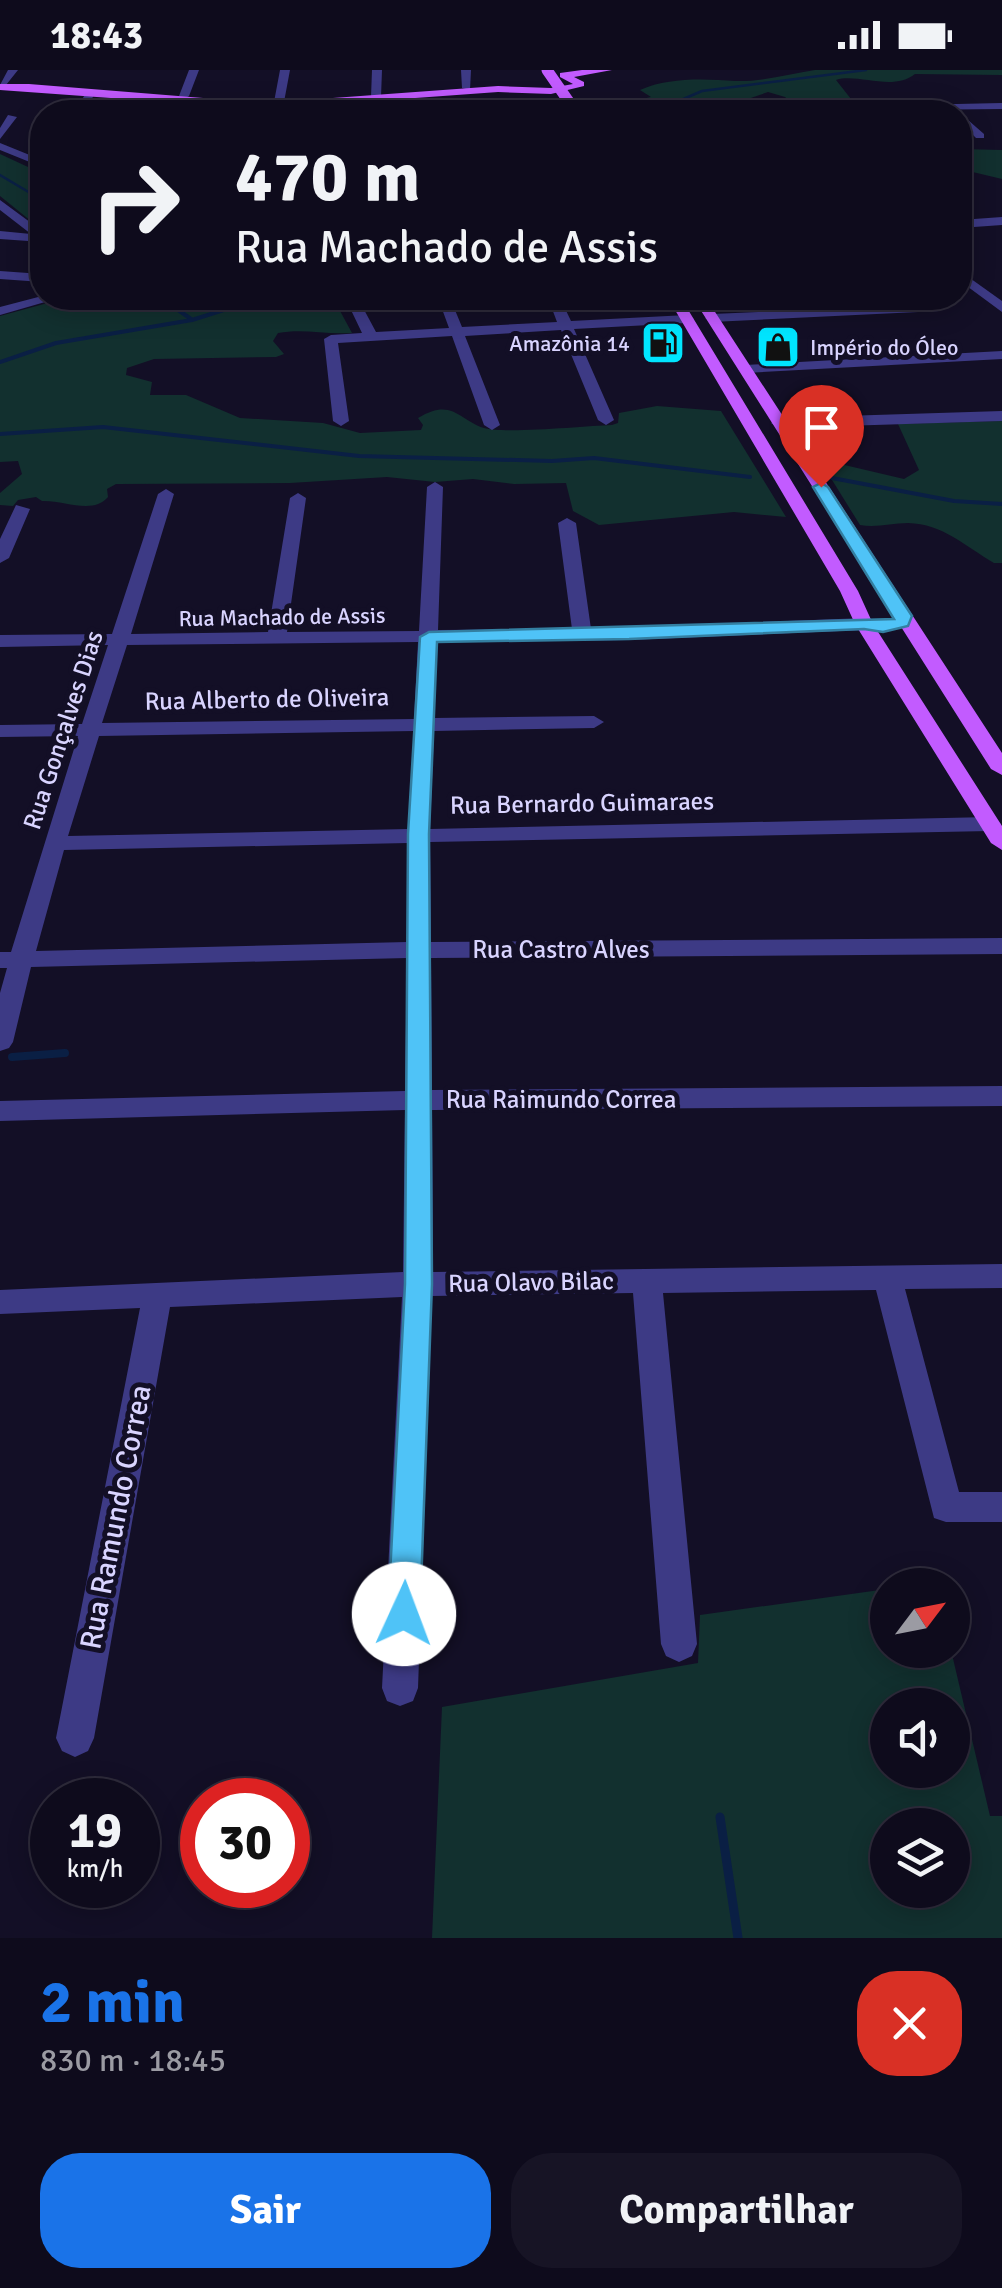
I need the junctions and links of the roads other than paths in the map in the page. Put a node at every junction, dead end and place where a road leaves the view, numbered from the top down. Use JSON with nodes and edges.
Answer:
{"nodes":[{"id":1,"x":14,"y":70,"type":"edge"},
{"id":2,"x":194,"y":70,"type":"edge"},
{"id":3,"x":285,"y":70,"type":"edge"},
{"id":4,"x":377,"y":70,"type":"edge"},
{"id":5,"x":466,"y":70,"type":"edge"},
{"id":6,"x":611,"y":72,"type":"edge"},
{"id":7,"x":562,"y":74,"type":"edge"},
{"id":8,"x":535,"y":76,"type":"edge"},
{"id":9,"x":1,"y":85,"type":"edge"},
{"id":10,"x":94,"y":85,"type":"junction"},
{"id":11,"x":577,"y":86,"type":"junction"},
{"id":12,"x":466,"y":88,"type":"junction"},
{"id":13,"x":539,"y":90,"type":"junction"},
{"id":14,"x":941,"y":97,"type":"dead end"},
{"id":15,"x":86,"y":100,"type":"edge"},
{"id":16,"x":163,"y":100,"type":"edge"},
{"id":17,"x":183,"y":100,"type":"edge"},
{"id":18,"x":278,"y":100,"type":"edge"},
{"id":19,"x":373,"y":100,"type":"edge"},
{"id":20,"x":396,"y":100,"type":"edge"},
{"id":21,"x":407,"y":100,"type":"edge"},
{"id":22,"x":546,"y":100,"type":"edge"},
{"id":23,"x":556,"y":100,"type":"edge"},
{"id":24,"x":565,"y":100,"type":"edge"},
{"id":25,"x":574,"y":100,"type":"edge"},
{"id":26,"x":944,"y":100,"type":"edge"},
{"id":27,"x":1002,"y":106,"type":"edge"},
{"id":28,"x":972,"y":110,"type":"edge"},
{"id":29,"x":12,"y":116,"type":"dead end"},
{"id":30,"x":972,"y":128,"type":"edge"},
{"id":31,"x":0,"y":136,"type":"edge"},
{"id":32,"x":980,"y":136,"type":"dead end"},
{"id":33,"x":0,"y":146,"type":"edge"},
{"id":34,"x":30,"y":159,"type":"edge"},
{"id":35,"x":0,"y":204,"type":"edge"},
{"id":36,"x":1002,"y":213,"type":"edge"},
{"id":37,"x":972,"y":214,"type":"edge"},
{"id":38,"x":1002,"y":221,"type":"edge"},
{"id":39,"x":972,"y":223,"type":"edge"},
{"id":40,"x":30,"y":228,"type":"edge"},
{"id":41,"x":0,"y":235,"type":"edge"},
{"id":42,"x":30,"y":236,"type":"edge"},
{"id":43,"x":0,"y":275,"type":"edge"},
{"id":44,"x":30,"y":277,"type":"edge"},
{"id":45,"x":972,"y":284,"type":"edge"},
{"id":46,"x":30,"y":304,"type":"edge"},
{"id":47,"x":1002,"y":308,"type":"edge"},
{"id":48,"x":358,"y":310,"type":"edge"},
{"id":49,"x":448,"y":310,"type":"edge"},
{"id":50,"x":561,"y":310,"type":"edge"},
{"id":51,"x":681,"y":310,"type":"edge"},
{"id":52,"x":707,"y":310,"type":"edge"},
{"id":53,"x":0,"y":312,"type":"edge"},
{"id":54,"x":687,"y":319,"type":"junction"},
{"id":55,"x":569,"y":325,"type":"junction"},
{"id":56,"x":456,"y":332,"type":"junction"},
{"id":57,"x":371,"y":337,"type":"junction"},
{"id":58,"x":1002,"y":355,"type":"edge"},
{"id":59,"x":745,"y":370,"type":"junction"},
{"id":60,"x":1002,"y":416,"type":"edge"},
{"id":61,"x":606,"y":420,"type":"dead end"},
{"id":62,"x":341,"y":421,"type":"dead end"},
{"id":63,"x":780,"y":423,"type":"junction"},
{"id":64,"x":492,"y":425,"type":"dead end"},
{"id":65,"x":436,"y":487,"type":"dead end"},
{"id":66,"x":166,"y":494,"type":"dead end"},
{"id":67,"x":298,"y":498,"type":"dead end"},
{"id":68,"x":22,"y":509,"type":"dead end"},
{"id":69,"x":567,"y":523,"type":"dead end"},
{"id":70,"x":0,"y":558,"type":"edge"},
{"id":71,"x":903,"y":616,"type":"junction"},
{"id":72,"x":864,"y":624,"type":"junction"},
{"id":73,"x":582,"y":635,"type":"junction"},
{"id":74,"x":429,"y":637,"type":"junction"},
{"id":75,"x":276,"y":640,"type":"junction"},
{"id":76,"x":0,"y":641,"type":"edge"},
{"id":77,"x":120,"y":642,"type":"junction"},
{"id":78,"x":890,"y":664,"type":"junction"},
{"id":79,"x":949,"y":687,"type":"junction"},
{"id":80,"x":594,"y":722,"type":"dead end"},
{"id":81,"x":423,"y":724,"type":"junction"},
{"id":82,"x":89,"y":730,"type":"junction"},
{"id":83,"x":0,"y":732,"type":"edge"},
{"id":84,"x":1002,"y":769,"type":"edge"},
{"id":85,"x":996,"y":833,"type":"edge"},
{"id":86,"x":418,"y":834,"type":"junction"},
{"id":87,"x":55,"y":843,"type":"junction"},
{"id":88,"x":1002,"y":946,"type":"edge"},
{"id":89,"x":418,"y":950,"type":"junction"},
{"id":90,"x":10,"y":960,"type":"edge"},
{"id":91,"x":0,"y":1042,"type":"edge"},
{"id":92,"x":1002,"y":1096,"type":"edge"},
{"id":93,"x":419,"y":1100,"type":"junction"},
{"id":94,"x":0,"y":1111,"type":"edge"},
{"id":95,"x":887,"y":1276,"type":"junction"},
{"id":96,"x":1002,"y":1276,"type":"edge"},
{"id":97,"x":647,"y":1280,"type":"junction"},
{"id":98,"x":418,"y":1284,"type":"junction"},
{"id":99,"x":157,"y":1296,"type":"junction"},
{"id":100,"x":0,"y":1302,"type":"edge"},
{"id":101,"x":1002,"y":1506,"type":"edge"},
{"id":102,"x":678,"y":1644,"type":"dead end"},
{"id":103,"x":400,"y":1688,"type":"dead end"},
{"id":104,"x":75,"y":1738,"type":"dead end"}],
"edges":[{"from":1,"to":9,"type":"street"},
{"from":2,"to":17,"type":"street"},
{"from":3,"to":18,"type":"street"},
{"from":4,"to":19,"type":"street"},
{"from":5,"to":12,"type":"street"},
{"from":6,"to":7,"type":"main road"},
{"from":6,"to":11,"type":"main road"},
{"from":7,"to":8,"type":"main road"},
{"from":7,"to":11,"type":"main road"},
{"from":8,"to":12,"type":"main road"},
{"from":8,"to":13,"type":"main road"},
{"from":8,"to":23,"type":"main road","bridge":true},
{"from":8,"to":24,"type":"main road","bridge":true},
{"from":9,"to":10,"type":"main road"},
{"from":10,"to":15,"type":"street"},
{"from":10,"to":16,"type":"main road"},
{"from":11,"to":13,"type":"main road"},
{"from":11,"to":25,"type":"main road"},
{"from":12,"to":20,"type":"main road"},
{"from":13,"to":21,"type":"main road"},
{"from":13,"to":22,"type":"main road"},
{"from":14,"to":26,"type":"street"},
{"from":27,"to":28,"type":"street"},
{"from":29,"to":31,"type":"street"},
{"from":30,"to":32,"type":"street"},
{"from":33,"to":34,"type":"street"},
{"from":35,"to":40,"type":"street"},
{"from":36,"to":37,"type":"street"},
{"from":38,"to":39,"type":"street"},
{"from":41,"to":42,"type":"street"},
{"from":43,"to":44,"type":"street"},
{"from":45,"to":47,"type":"street"},
{"from":46,"to":53,"type":"street"},
{"from":48,"to":57,"type":"street"},
{"from":49,"to":56,"type":"street"},
{"from":50,"to":55,"type":"street"},
{"from":51,"to":54,"type":"main road"},
{"from":52,"to":59,"type":"main road"},
{"from":54,"to":55,"type":"street"},
{"from":54,"to":72,"type":"main road"},
{"from":55,"to":56,"type":"street"},
{"from":55,"to":61,"type":"street"},
{"from":56,"to":57,"type":"street"},
{"from":56,"to":64,"type":"street"},
{"from":57,"to":62,"type":"street"},
{"from":58,"to":59,"type":"street"},
{"from":59,"to":63,"type":"main road"},
{"from":60,"to":63,"type":"street"},
{"from":63,"to":71,"type":"main road"},
{"from":65,"to":74,"type":"street"},
{"from":66,"to":77,"type":"street","name":"Rua Gonçalves Dias"},
{"from":67,"to":75,"type":"street"},
{"from":68,"to":70,"type":"street"},
{"from":69,"to":73,"type":"street"},
{"from":71,"to":72,"type":"main road"},
{"from":71,"to":79,"type":"main road"},
{"from":72,"to":73,"type":"street","name":"Rua Machado de Assis"},
{"from":72,"to":78,"type":"main road"},
{"from":73,"to":74,"type":"street","name":"Rua Machado de Assis"},
{"from":74,"to":75,"type":"street","name":"Rua Machado de Assis"},
{"from":74,"to":81,"type":"street"},
{"from":75,"to":77,"type":"street","name":"Rua Machado de Assis"},
{"from":76,"to":77,"type":"street","name":"Rua Machado de Assis"},
{"from":77,"to":82,"type":"street","name":"Rua Gonçalves Dias"},
{"from":78,"to":79,"type":"main road"},
{"from":78,"to":85,"type":"main road"},
{"from":79,"to":84,"type":"main road"},
{"from":80,"to":81,"type":"street","name":"Rua Alberto de Oliveira"},
{"from":81,"to":82,"type":"street","name":"Rua Alberto de Oliveira"},
{"from":81,"to":86,"type":"street"},
{"from":82,"to":83,"type":"street","name":"Rua Alberto de Oliveira"},
{"from":82,"to":87,"type":"street","name":"Rua Gonçalves Dias"},
{"from":85,"to":86,"type":"street","name":"Rua Bernardo Guimaraes"},
{"from":86,"to":87,"type":"street","name":"Rua Bernardo Guimaraes"},
{"from":86,"to":89,"type":"street"},
{"from":87,"to":90,"type":"street","name":"Rua Gonçalves Dias"},
{"from":88,"to":89,"type":"street","name":"Rua Castro Alves"},
{"from":89,"to":90,"type":"street","name":"Rua Castro Alves"},
{"from":89,"to":93,"type":"street"},
{"from":90,"to":91,"type":"street","name":"Rua Gonçalves Dias"},
{"from":92,"to":93,"type":"street","name":"Rua Raimundo Correa"},
{"from":93,"to":94,"type":"street","name":"Rua Raimundo Correa"},
{"from":93,"to":98,"type":"street"},
{"from":95,"to":96,"type":"street","name":"Rua Olavo Bilac"},
{"from":95,"to":97,"type":"street","name":"Rua Olavo Bilac"},
{"from":95,"to":101,"type":"street"},
{"from":97,"to":98,"type":"street","name":"Rua Olavo Bilac"},
{"from":97,"to":102,"type":"street"},
{"from":98,"to":99,"type":"street","name":"Rua Olavo Bilac"},
{"from":98,"to":103,"type":"street"},
{"from":99,"to":100,"type":"street","name":"Rua Olavo Bilac"},
{"from":99,"to":104,"type":"street","name":"Rua Ramundo Correa"}]}
